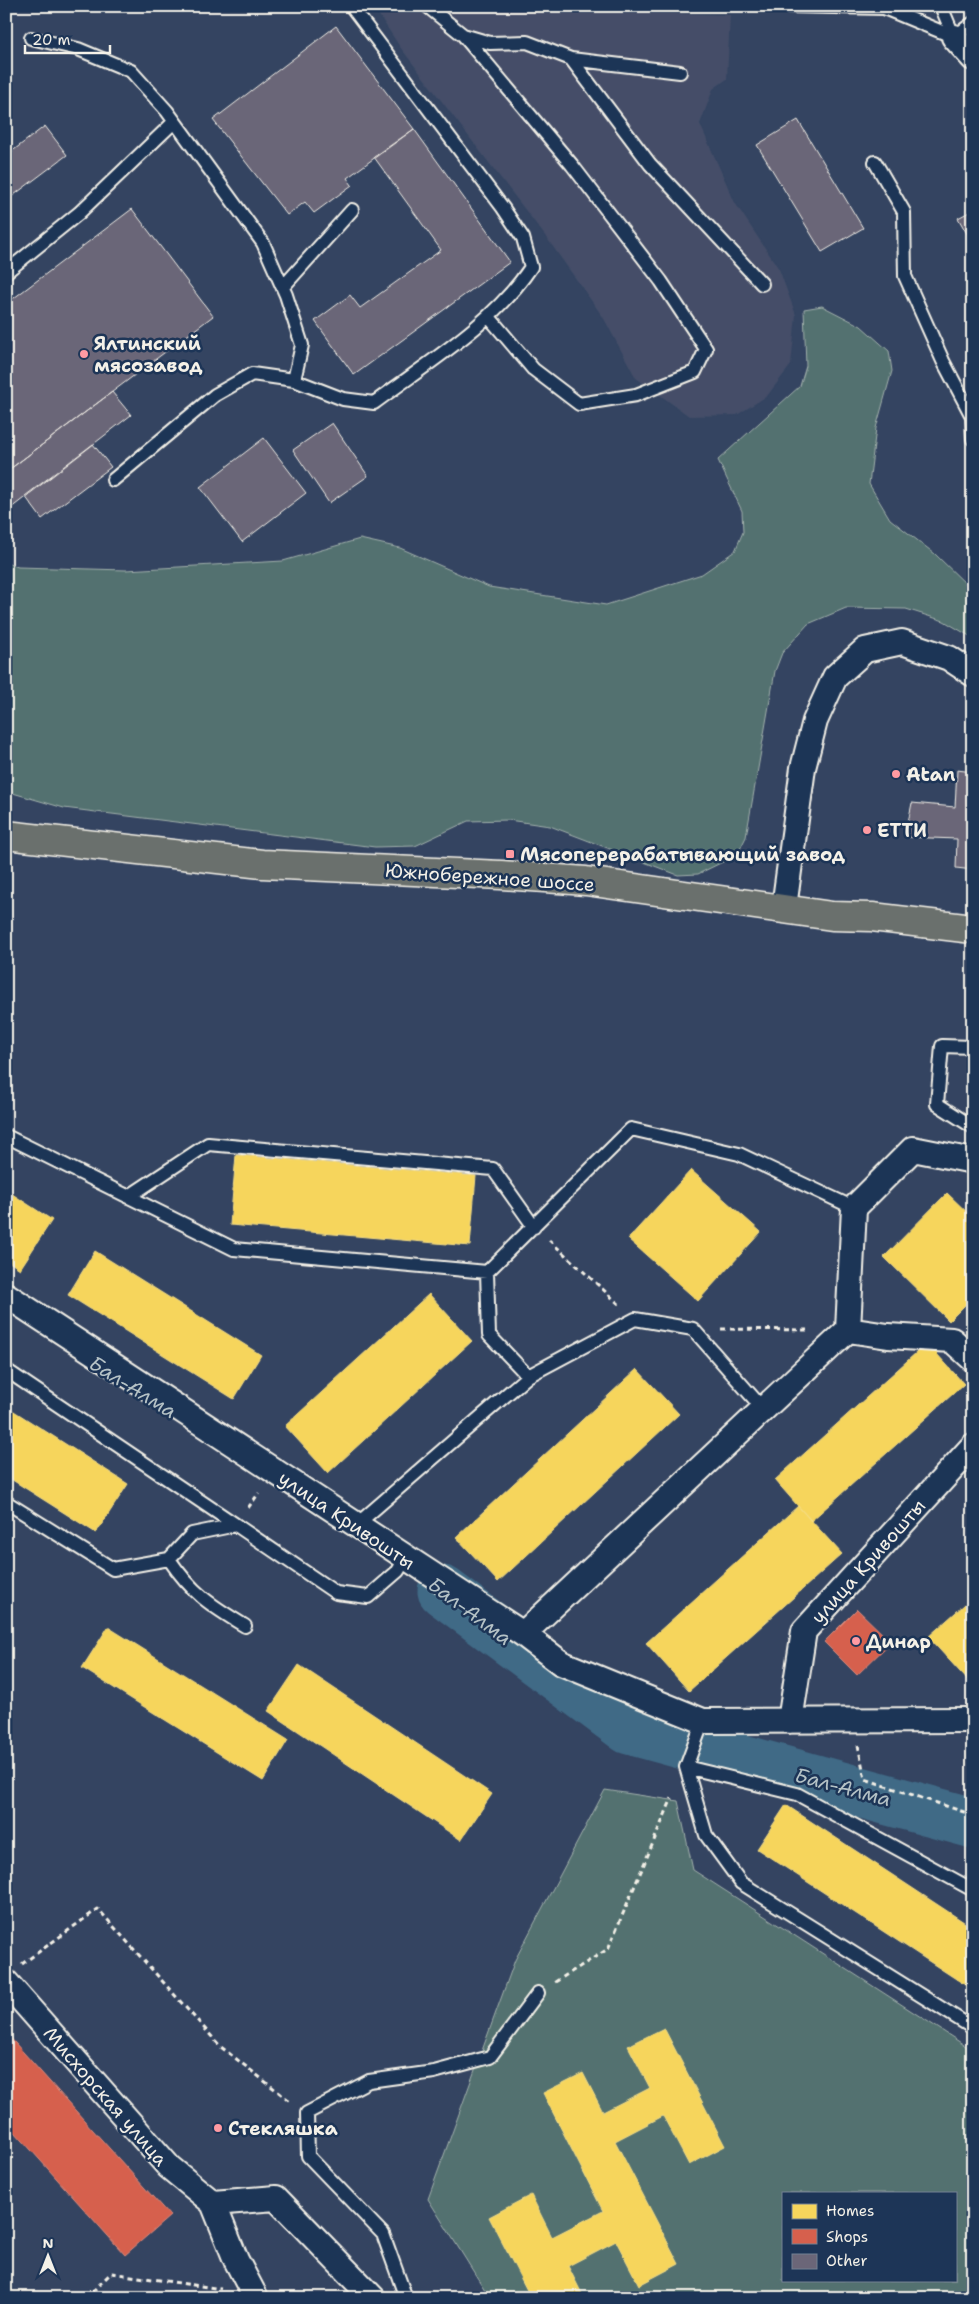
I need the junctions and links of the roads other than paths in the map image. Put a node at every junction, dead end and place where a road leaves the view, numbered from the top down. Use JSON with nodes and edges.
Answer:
{"nodes":[{"id":1,"x":351,"y":6,"type":"edge"},
{"id":2,"x":427,"y":6,"type":"edge"},
{"id":3,"x":785,"y":6,"type":"edge"},
{"id":4,"x":942,"y":6,"type":"edge"},
{"id":5,"x":973,"y":23,"type":"edge"},
{"id":6,"x":463,"y":35,"type":"junction"},
{"id":7,"x":954,"y":37,"type":"junction"},
{"id":8,"x":32,"y":38,"type":"dead end"},
{"id":9,"x":973,"y":58,"type":"edge"},
{"id":10,"x":571,"y":59,"type":"junction"},
{"id":11,"x":680,"y":72,"type":"dead end"},
{"id":12,"x":174,"y":122,"type":"junction"},
{"id":13,"x":875,"y":162,"type":"dead end"},
{"id":14,"x":352,"y":210,"type":"dead end"},
{"id":15,"x":6,"y":272,"type":"edge"},
{"id":16,"x":762,"y":284,"type":"dead end"},
{"id":17,"x":283,"y":287,"type":"junction"},
{"id":18,"x":489,"y":316,"type":"junction"},
{"id":19,"x":294,"y":380,"type":"junction"},
{"id":20,"x":972,"y":418,"type":"edge"},
{"id":21,"x":973,"y":439,"type":"edge"},
{"id":22,"x":113,"y":480,"type":"dead end"},
{"id":23,"x":973,"y":674,"type":"edge"},
{"id":24,"x":9,"y":834,"type":"edge"},
{"id":25,"x":672,"y":890,"type":"junction"},
{"id":26,"x":785,"y":900,"type":"junction"},
{"id":27,"x":838,"y":912,"type":"junction"},
{"id":28,"x":973,"y":916,"type":"edge"},
{"id":29,"x":973,"y":929,"type":"edge"},
{"id":30,"x":973,"y":1047,"type":"edge"},
{"id":31,"x":973,"y":1127,"type":"edge"},
{"id":32,"x":6,"y":1136,"type":"edge"},
{"id":33,"x":973,"y":1161,"type":"edge"},
{"id":34,"x":128,"y":1197,"type":"junction"},
{"id":35,"x":854,"y":1208,"type":"junction"},
{"id":36,"x":534,"y":1227,"type":"junction"},
{"id":37,"x":487,"y":1272,"type":"junction"},
{"id":38,"x":6,"y":1295,"type":"edge"},
{"id":39,"x":848,"y":1330,"type":"junction"},
{"id":40,"x":973,"y":1360,"type":"edge"},
{"id":41,"x":6,"y":1370,"type":"edge"},
{"id":42,"x":528,"y":1376,"type":"junction"},
{"id":43,"x":764,"y":1410,"type":"junction"},
{"id":44,"x":973,"y":1446,"type":"edge"},
{"id":45,"x":6,"y":1502,"type":"edge"},
{"id":46,"x":236,"y":1525,"type":"junction"},
{"id":47,"x":356,"y":1526,"type":"junction"},
{"id":48,"x":169,"y":1559,"type":"junction"},
{"id":49,"x":402,"y":1565,"type":"junction"},
{"id":50,"x":245,"y":1626,"type":"dead end"},
{"id":51,"x":523,"y":1634,"type":"junction"},
{"id":52,"x":973,"y":1720,"type":"edge"},
{"id":53,"x":790,"y":1721,"type":"junction"},
{"id":54,"x":703,"y":1722,"type":"junction"},
{"id":55,"x":686,"y":1767,"type":"junction"},
{"id":56,"x":973,"y":1890,"type":"edge"},
{"id":57,"x":10,"y":1976,"type":"edge"},
{"id":58,"x":538,"y":1993,"type":"road end"},
{"id":59,"x":973,"y":2028,"type":"edge"},
{"id":60,"x":213,"y":2203,"type":"junction"},
{"id":61,"x":254,"y":2295,"type":"edge"},
{"id":62,"x":373,"y":2298,"type":"edge"},
{"id":63,"x":406,"y":2298,"type":"edge"}],
"edges":[{"from":1,"to":18,"type":"lane"},
{"from":2,"to":6,"type":"lane"},
{"from":3,"to":7,"type":"lane"},
{"from":4,"to":7,"type":"lane"},
{"from":5,"to":7,"type":"lane"},
{"from":6,"to":10,"type":"lane"},
{"from":6,"to":18,"type":"lane"},
{"from":7,"to":9,"type":"street"},
{"from":8,"to":12,"type":"lane"},
{"from":10,"to":11,"type":"lane"},
{"from":10,"to":16,"type":"lane"},
{"from":12,"to":15,"type":"lane"},
{"from":12,"to":17,"type":"lane"},
{"from":13,"to":20,"type":"lane"},
{"from":14,"to":17,"type":"lane"},
{"from":17,"to":19,"type":"lane"},
{"from":18,"to":19,"type":"lane"},
{"from":19,"to":22,"type":"lane"},
{"from":20,"to":21,"type":"lane"},
{"from":23,"to":26,"type":"street"},
{"from":24,"to":25,"type":"highway","name":"Южнобережное шоссе"},
{"from":25,"to":26,"type":"highway","name":"Южнобережное шоссе"},
{"from":25,"to":27,"type":"highway","name":"Южнобережное шоссе"},
{"from":26,"to":27,"type":"highway","name":"Южнобережное шоссе"},
{"from":27,"to":28,"type":"highway","name":"Южнобережное шоссе"},
{"from":27,"to":29,"type":"highway","name":"Южнобережное шоссе"},
{"from":30,"to":31,"type":"lane"},
{"from":32,"to":34,"type":"lane"},
{"from":33,"to":35,"type":"street"},
{"from":34,"to":36,"type":"lane"},
{"from":34,"to":37,"type":"lane"},
{"from":35,"to":36,"type":"lane"},
{"from":35,"to":39,"type":"street"},
{"from":36,"to":37,"type":"lane"},
{"from":37,"to":42,"type":"lane"},
{"from":38,"to":47,"type":"street","name":"улица Кривошты"},
{"from":39,"to":40,"type":"street"},
{"from":39,"to":43,"type":"street"},
{"from":41,"to":46,"type":"lane"},
{"from":42,"to":43,"type":"lane"},
{"from":42,"to":47,"type":"lane"},
{"from":43,"to":51,"type":"street"},
{"from":44,"to":53,"type":"street","name":"улица Кривошты"},
{"from":45,"to":48,"type":"lane"},
{"from":46,"to":48,"type":"lane"},
{"from":46,"to":49,"type":"lane"},
{"from":47,"to":49,"type":"street","name":"улица Кривошты"},
{"from":48,"to":50,"type":"lane"},
{"from":49,"to":51,"type":"street","name":"улица Кривошты"},
{"from":51,"to":54,"type":"street","name":"улица Кривошты"},
{"from":52,"to":53,"type":"street","name":"улица Кривошты"},
{"from":53,"to":54,"type":"street","name":"улица Кривошты"},
{"from":54,"to":55,"type":"lane"},
{"from":55,"to":56,"type":"lane"},
{"from":55,"to":59,"type":"lane"},
{"from":57,"to":60,"type":"street","name":"Мисхорская улица"},
{"from":58,"to":63,"type":"lane"},
{"from":60,"to":61,"type":"street"},
{"from":60,"to":62,"type":"street"}]}
